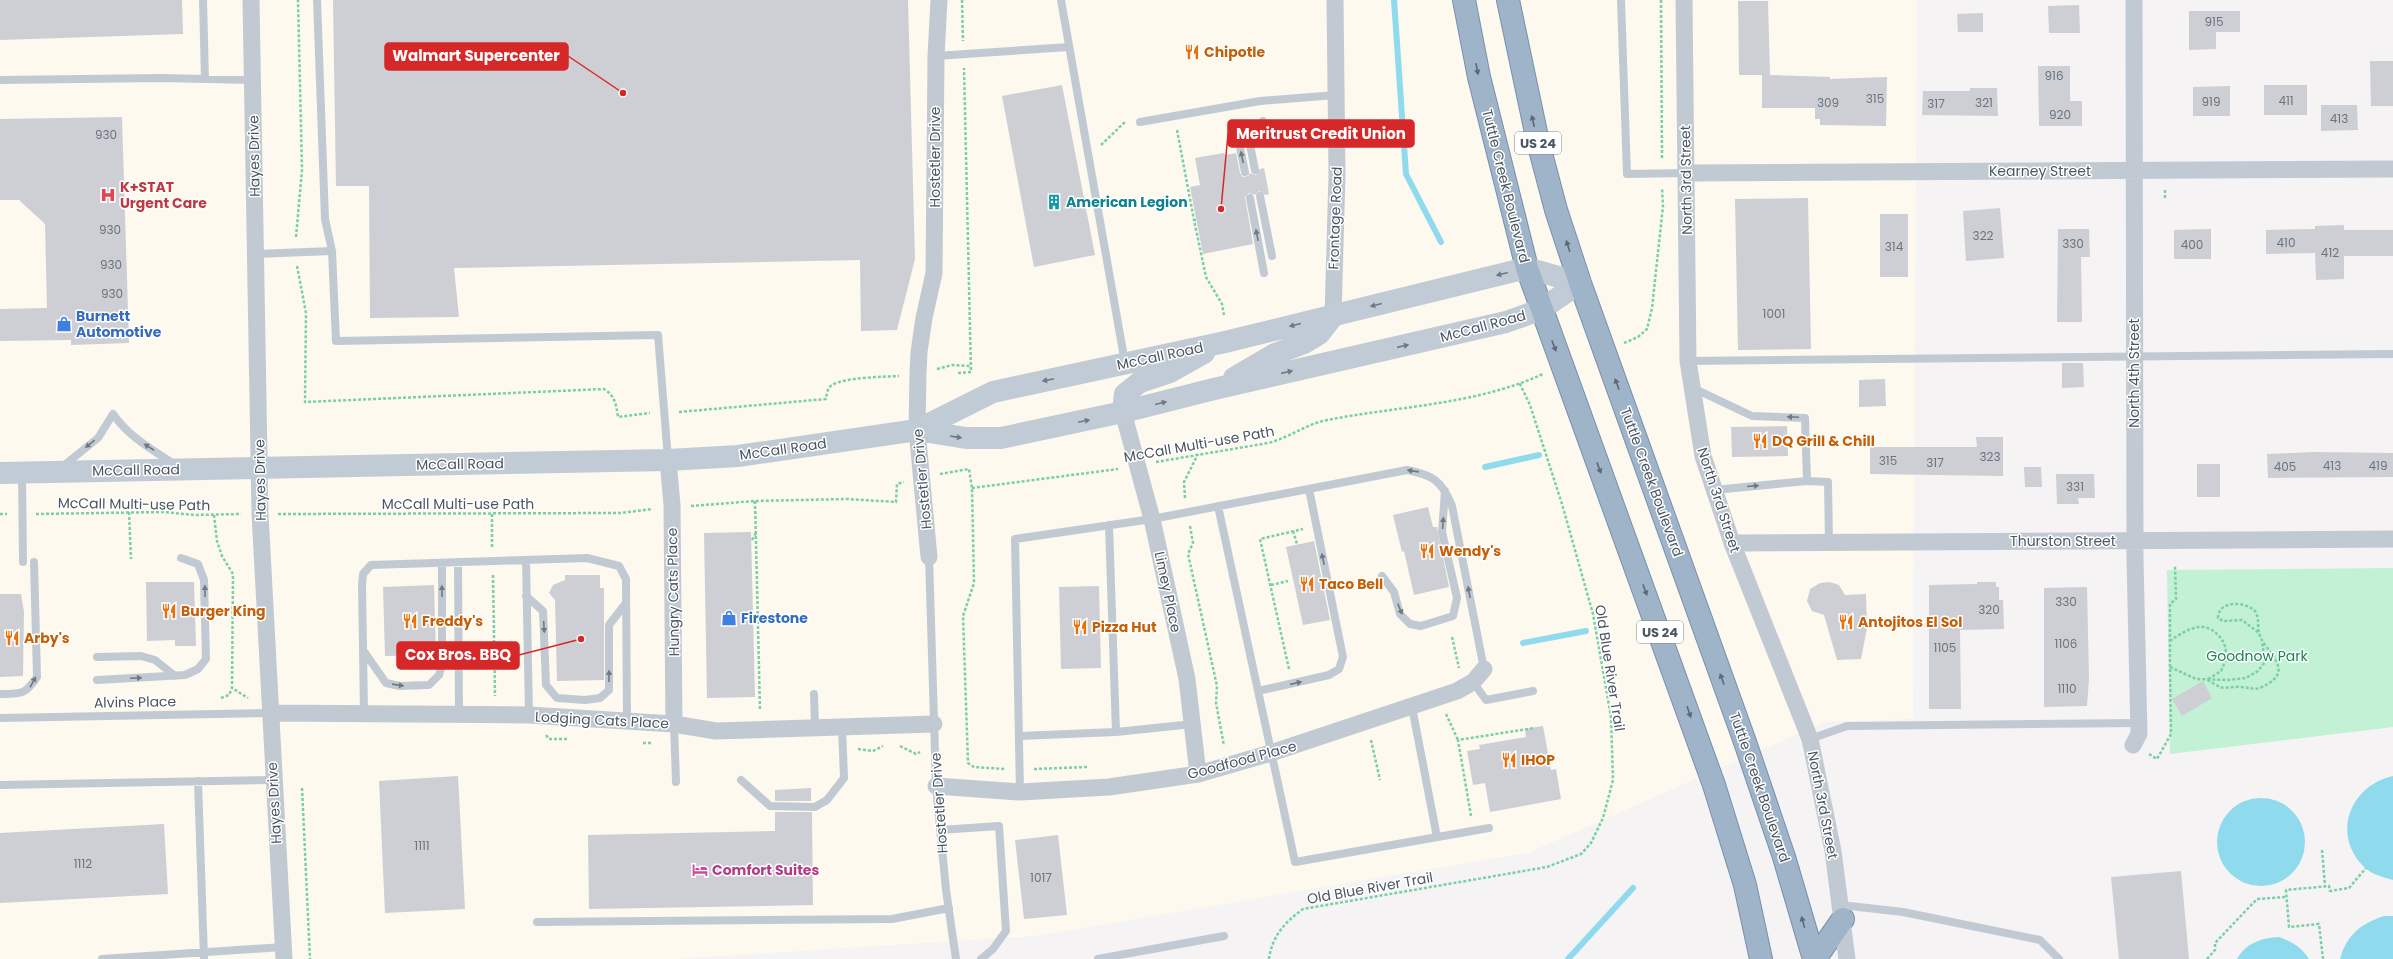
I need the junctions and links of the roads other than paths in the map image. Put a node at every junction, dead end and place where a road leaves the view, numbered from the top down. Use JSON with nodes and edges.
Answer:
{"nodes":[{"id":1,"x":203,"y":0,"type":"edge"},
{"id":2,"x":251,"y":0,"type":"edge"},
{"id":3,"x":317,"y":0,"type":"edge"},
{"id":4,"x":938,"y":0,"type":"edge"},
{"id":5,"x":1061,"y":0,"type":"edge"},
{"id":6,"x":1335,"y":0,"type":"edge"},
{"id":7,"x":1464,"y":0,"type":"edge"},
{"id":8,"x":1508,"y":0,"type":"edge"},
{"id":9,"x":1621,"y":0,"type":"edge"},
{"id":10,"x":1684,"y":0,"type":"edge"},
{"id":11,"x":2134,"y":0,"type":"edge"},
{"id":12,"x":1069,"y":47,"type":"junction"},
{"id":13,"x":936,"y":56,"type":"junction"},
{"id":14,"x":205,"y":79,"type":"junction"},
{"id":15,"x":0,"y":80,"type":"edge"},
{"id":16,"x":252,"y":80,"type":"junction"},
{"id":17,"x":1336,"y":95,"type":"junction"},
{"id":18,"x":1263,"y":121,"type":"dead end"},
{"id":19,"x":1140,"y":122,"type":"dead end"},
{"id":20,"x":1248,"y":135,"type":"junction"},
{"id":21,"x":2393,"y":169,"type":"edge"},
{"id":22,"x":1255,"y":170,"type":"dead end"},
{"id":23,"x":2134,"y":170,"type":"junction"},
{"id":24,"x":1245,"y":172,"type":"dead end"},
{"id":25,"x":1686,"y":173,"type":"junction"},
{"id":26,"x":1260,"y":196,"type":"dead end"},
{"id":27,"x":1250,"y":198,"type":"dead end"},
{"id":28,"x":332,"y":251,"type":"junction"},
{"id":29,"x":255,"y":254,"type":"junction"},
{"id":30,"x":1272,"y":256,"type":"dead end"},
{"id":31,"x":1526,"y":268,"type":"junction"},
{"id":32,"x":1264,"y":273,"type":"dead end"},
{"id":33,"x":1580,"y":284,"type":"junction"},
{"id":34,"x":1540,"y":310,"type":"junction"},
{"id":35,"x":1333,"y":316,"type":"junction"},
{"id":36,"x":1225,"y":342,"type":"junction"},
{"id":37,"x":2393,"y":354,"type":"edge"},
{"id":38,"x":2134,"y":355,"type":"junction"},
{"id":39,"x":1688,"y":361,"type":"junction"},
{"id":40,"x":1125,"y":363,"type":"junction"},
{"id":41,"x":1692,"y":387,"type":"junction"},
{"id":42,"x":1214,"y":389,"type":"junction"},
{"id":43,"x":1123,"y":412,"type":"junction"},
{"id":44,"x":917,"y":430,"type":"junction"},
{"id":45,"x":668,"y":460,"type":"junction"},
{"id":46,"x":260,"y":467,"type":"junction"},
{"id":47,"x":181,"y":469,"type":"junction"},
{"id":48,"x":22,"y":472,"type":"junction"},
{"id":49,"x":56,"y":472,"type":"junction"},
{"id":50,"x":0,"y":473,"type":"edge"},
{"id":51,"x":1807,"y":481,"type":"junction"},
{"id":52,"x":1309,"y":489,"type":"junction"},
{"id":53,"x":1445,"y":490,"type":"junction"},
{"id":54,"x":1714,"y":490,"type":"junction"},
{"id":55,"x":1218,"y":506,"type":"junction"},
{"id":56,"x":1152,"y":519,"type":"junction"},
{"id":57,"x":1109,"y":525,"type":"junction"},
{"id":58,"x":2393,"y":540,"type":"edge"},
{"id":59,"x":2135,"y":541,"type":"junction"},
{"id":60,"x":1732,"y":543,"type":"junction"},
{"id":61,"x":1829,"y":543,"type":"junction"},
{"id":62,"x":929,"y":557,"type":"joint"},
{"id":63,"x":181,"y":558,"type":"dead end"},
{"id":64,"x":526,"y":560,"type":"junction"},
{"id":65,"x":23,"y":562,"type":"dead end"},
{"id":66,"x":34,"y":562,"type":"dead end"},
{"id":67,"x":458,"y":562,"type":"junction"},
{"id":68,"x":442,"y":563,"type":"junction"},
{"id":69,"x":1382,"y":576,"type":"dead end"},
{"id":70,"x":526,"y":596,"type":"junction"},
{"id":71,"x":626,"y":603,"type":"junction"},
{"id":72,"x":363,"y":649,"type":"junction"},
{"id":73,"x":97,"y":657,"type":"dead end"},
{"id":74,"x":1484,"y":669,"type":"joint"},
{"id":75,"x":175,"y":676,"type":"junction"},
{"id":76,"x":97,"y":680,"type":"dead end"},
{"id":77,"x":1473,"y":682,"type":"junction"},
{"id":78,"x":1258,"y":691,"type":"junction"},
{"id":79,"x":1533,"y":691,"type":"dead end"},
{"id":80,"x":0,"y":694,"type":"edge"},
{"id":81,"x":814,"y":694,"type":"dead end"},
{"id":82,"x":1412,"y":707,"type":"junction"},
{"id":83,"x":270,"y":713,"type":"junction"},
{"id":84,"x":364,"y":714,"type":"junction"},
{"id":85,"x":459,"y":715,"type":"junction"},
{"id":86,"x":529,"y":715,"type":"junction"},
{"id":87,"x":0,"y":718,"type":"edge"},
{"id":88,"x":627,"y":720,"type":"junction"},
{"id":89,"x":2138,"y":723,"type":"junction"},
{"id":90,"x":674,"y":724,"type":"junction"},
{"id":91,"x":934,"y":724,"type":"junction"},
{"id":92,"x":1193,"y":724,"type":"junction"},
{"id":93,"x":842,"y":727,"type":"junction"},
{"id":94,"x":815,"y":728,"type":"junction"},
{"id":95,"x":1116,"y":732,"type":"junction"},
{"id":96,"x":1019,"y":736,"type":"junction"},
{"id":97,"x":1810,"y":739,"type":"junction"},
{"id":98,"x":2133,"y":745,"type":"road end"},
{"id":99,"x":1271,"y":753,"type":"junction"},
{"id":100,"x":1198,"y":774,"type":"junction"},
{"id":101,"x":273,"y":780,"type":"junction"},
{"id":102,"x":741,"y":780,"type":"dead end"},
{"id":103,"x":198,"y":781,"type":"junction"},
{"id":104,"x":676,"y":782,"type":"dead end"},
{"id":105,"x":0,"y":785,"type":"edge"},
{"id":106,"x":936,"y":786,"type":"junction"},
{"id":107,"x":1020,"y":792,"type":"junction"},
{"id":108,"x":1490,"y":828,"type":"dead end"},
{"id":109,"x":940,"y":830,"type":"junction"},
{"id":110,"x":1437,"y":837,"type":"junction"},
{"id":111,"x":949,"y":908,"type":"junction"},
{"id":112,"x":1842,"y":912,"type":"junction"},
{"id":113,"x":537,"y":922,"type":"dead end"},
{"id":114,"x":1224,"y":936,"type":"dead end"},
{"id":115,"x":284,"y":953,"type":"edge"},
{"id":116,"x":204,"y":956,"type":"edge"},
{"id":117,"x":102,"y":959,"type":"edge"},
{"id":118,"x":956,"y":959,"type":"edge"},
{"id":119,"x":981,"y":959,"type":"edge"},
{"id":120,"x":1098,"y":959,"type":"edge"},
{"id":121,"x":1761,"y":959,"type":"edge"},
{"id":122,"x":1815,"y":959,"type":"edge"},
{"id":123,"x":1847,"y":959,"type":"edge"},
{"id":124,"x":2059,"y":959,"type":"edge"}],
"edges":[{"from":1,"to":14,"type":"lane"},
{"from":2,"to":16,"type":"street","name":"Hayes Drive"},
{"from":3,"to":28,"type":"lane"},
{"from":4,"to":13,"type":"street","name":"Hostetler Drive"},
{"from":5,"to":12,"type":"lane"},
{"from":6,"to":17,"type":"street","name":"Frontage Road"},
{"from":7,"to":31,"type":"highway","name":"Tuttle Creek Boulevard","number":"US 24","one_way":true},
{"from":33,"to":8,"type":"highway","name":"Tuttle Creek Boulevard","number":"US 24","one_way":true},
{"from":9,"to":25,"type":"lane"},
{"from":10,"to":25,"type":"street","name":"North 3rd Street"},
{"from":11,"to":23,"type":"street","name":"North 4th Street"},
{"from":12,"to":13,"type":"lane"},
{"from":12,"to":40,"type":"lane"},
{"from":13,"to":44,"type":"street","name":"Hostetler Drive"},
{"from":14,"to":15,"type":"lane"},
{"from":14,"to":16,"type":"lane"},
{"from":16,"to":29,"type":"street","name":"Hayes Drive"},
{"from":17,"to":19,"type":"lane"},
{"from":17,"to":35,"type":"street","name":"Frontage Road"},
{"from":18,"to":20,"type":"lane"},
{"from":20,"to":22,"type":"lane"},
{"from":24,"to":20,"type":"lane","one_way":true},
{"from":21,"to":23,"type":"street","name":"Kearney Street"},
{"from":23,"to":25,"type":"street","name":"Kearney Street"},
{"from":23,"to":38,"type":"street","name":"North 4th Street"},
{"from":25,"to":39,"type":"street","name":"North 3rd Street"},
{"from":26,"to":30,"type":"lane"},
{"from":32,"to":27,"type":"lane","one_way":true},
{"from":28,"to":29,"type":"lane"},
{"from":28,"to":45,"type":"lane"},
{"from":29,"to":46,"type":"street","name":"Hayes Drive"},
{"from":31,"to":33,"type":"main road"},
{"from":31,"to":34,"type":"highway","name":"Tuttle Creek Boulevard","number":"US 24"},
{"from":31,"to":35,"type":"main road","name":"McCall Road","one_way":true},
{"from":33,"to":34,"type":"main road","name":"McCall Road"},
{"from":122,"to":33,"type":"highway","name":"Tuttle Creek Boulevard","number":"US 24","one_way":true},
{"from":42,"to":34,"type":"main road","name":"McCall Road","one_way":true},
{"from":34,"to":121,"type":"highway","name":"Tuttle Creek Boulevard","number":"US 24","one_way":true},
{"from":35,"to":36,"type":"main road","name":"McCall Road","one_way":true},
{"from":35,"to":42,"type":"main road"},
{"from":36,"to":40,"type":"main road","name":"McCall Road"},
{"from":36,"to":43,"type":"main road"},
{"from":37,"to":38,"type":"lane"},
{"from":38,"to":39,"type":"lane"},
{"from":38,"to":59,"type":"street","name":"North 4th Street"},
{"from":39,"to":41,"type":"street","name":"North 3rd Street"},
{"from":40,"to":44,"type":"main road","name":"McCall Road","one_way":true},
{"from":51,"to":41,"type":"lane","one_way":true},
{"from":41,"to":54,"type":"street","name":"North 3rd Street"},
{"from":43,"to":42,"type":"main road","name":"McCall Road","one_way":true},
{"from":44,"to":43,"type":"main road","name":"McCall Road","one_way":true},
{"from":43,"to":56,"type":"street","name":"Limey Place"},
{"from":44,"to":45,"type":"main road","name":"McCall Road"},
{"from":44,"to":62,"type":"street","name":"Hostetler Drive"},
{"from":45,"to":46,"type":"main road","name":"McCall Road"},
{"from":45,"to":90,"type":"street","name":"Hungry Cats Place"},
{"from":46,"to":47,"type":"main road","name":"McCall Road"},
{"from":46,"to":83,"type":"street","name":"Hayes Drive"},
{"from":47,"to":49,"type":"main road","name":"McCall Road"},
{"from":47,"to":49,"type":"lane","one_way":true},
{"from":48,"to":49,"type":"main road","name":"McCall Road"},
{"from":48,"to":50,"type":"main road","name":"McCall Road"},
{"from":48,"to":65,"type":"lane"},
{"from":54,"to":51,"type":"lane","one_way":true},
{"from":51,"to":61,"type":"lane"},
{"from":53,"to":52,"type":"lane","one_way":true},
{"from":52,"to":55,"type":"lane"},
{"from":78,"to":52,"type":"lane","one_way":true},
{"from":69,"to":53,"type":"lane","one_way":true},
{"from":74,"to":53,"type":"lane","one_way":true},
{"from":54,"to":60,"type":"street","name":"North 3rd Street"},
{"from":55,"to":56,"type":"lane"},
{"from":55,"to":78,"type":"lane"},
{"from":56,"to":57,"type":"lane"},
{"from":56,"to":92,"type":"street","name":"Limey Place"},
{"from":57,"to":95,"type":"lane"},
{"from":57,"to":96,"type":"lane"},
{"from":58,"to":59,"type":"street","name":"Thurston Street"},
{"from":59,"to":61,"type":"street","name":"Thurston Street"},
{"from":59,"to":89,"type":"street","name":"North 4th Street"},
{"from":60,"to":61,"type":"street","name":"Thurston Street"},
{"from":60,"to":97,"type":"street","name":"North 3rd Street"},
{"from":62,"to":91,"type":"lane","name":"Hostetler Drive"},
{"from":75,"to":63,"type":"lane","one_way":true},
{"from":64,"to":67,"type":"lane"},
{"from":64,"to":70,"type":"lane"},
{"from":64,"to":71,"type":"lane"},
{"from":80,"to":66,"type":"lane","one_way":true},
{"from":67,"to":68,"type":"lane"},
{"from":67,"to":85,"type":"lane"},
{"from":68,"to":72,"type":"lane"},
{"from":72,"to":68,"type":"lane","one_way":true},
{"from":70,"to":71,"type":"lane","one_way":true},
{"from":70,"to":86,"type":"lane"},
{"from":71,"to":88,"type":"lane"},
{"from":72,"to":84,"type":"lane"},
{"from":73,"to":75,"type":"lane"},
{"from":74,"to":77,"type":"street","name":"Goodfood Place"},
{"from":76,"to":75,"type":"lane","one_way":true},
{"from":77,"to":79,"type":"lane"},
{"from":77,"to":82,"type":"street","name":"Goodfood Place"},
{"from":78,"to":99,"type":"lane"},
{"from":81,"to":94,"type":"lane"},
{"from":82,"to":99,"type":"street","name":"Goodfood Place"},
{"from":82,"to":110,"type":"lane"},
{"from":83,"to":84,"type":"street","name":"Lodging Cats Place"},
{"from":83,"to":87,"type":"lane","name":"Alvins Place"},
{"from":83,"to":101,"type":"street","name":"Hayes Drive"},
{"from":84,"to":85,"type":"street","name":"Lodging Cats Place"},
{"from":85,"to":86,"type":"street","name":"Lodging Cats Place"},
{"from":86,"to":88,"type":"street","name":"Lodging Cats Place"},
{"from":88,"to":90,"type":"street","name":"Lodging Cats Place"},
{"from":89,"to":97,"type":"lane"},
{"from":89,"to":98,"type":"street","name":"North 4th Street"},
{"from":90,"to":94,"type":"street","name":"Lodging Cats Place"},
{"from":90,"to":104,"type":"lane"},
{"from":91,"to":93,"type":"street","name":"Lodging Cats Place"},
{"from":91,"to":106,"type":"lane","name":"Hostetler Drive"},
{"from":92,"to":95,"type":"lane"},
{"from":92,"to":100,"type":"street","name":"Limey Place"},
{"from":93,"to":94,"type":"street","name":"Lodging Cats Place"},
{"from":93,"to":102,"type":"lane"},
{"from":95,"to":96,"type":"lane"},
{"from":96,"to":107,"type":"lane"},
{"from":97,"to":112,"type":"street","name":"North 3rd Street"},
{"from":99,"to":100,"type":"street","name":"Goodfood Place"},
{"from":99,"to":110,"type":"lane"},
{"from":100,"to":107,"type":"street","name":"Goodfood Place"},
{"from":101,"to":103,"type":"lane"},
{"from":101,"to":115,"type":"street","name":"Hayes Drive"},
{"from":103,"to":105,"type":"lane"},
{"from":103,"to":116,"type":"lane"},
{"from":106,"to":107,"type":"street","name":"Goodfood Place"},
{"from":106,"to":109,"type":"lane","name":"Hostetler Drive"},
{"from":108,"to":110,"type":"lane"},
{"from":109,"to":111,"type":"lane","name":"Hostetler Drive"},
{"from":109,"to":119,"type":"lane"},
{"from":111,"to":113,"type":"lane"},
{"from":111,"to":118,"type":"lane","name":"Hostetler Drive"},
{"from":112,"to":122,"type":"highway"},
{"from":112,"to":123,"type":"street","name":"North 3rd Street"},
{"from":112,"to":124,"type":"lane"},
{"from":114,"to":120,"type":"lane"},
{"from":115,"to":116,"type":"lane"},
{"from":116,"to":117,"type":"lane"}]}
